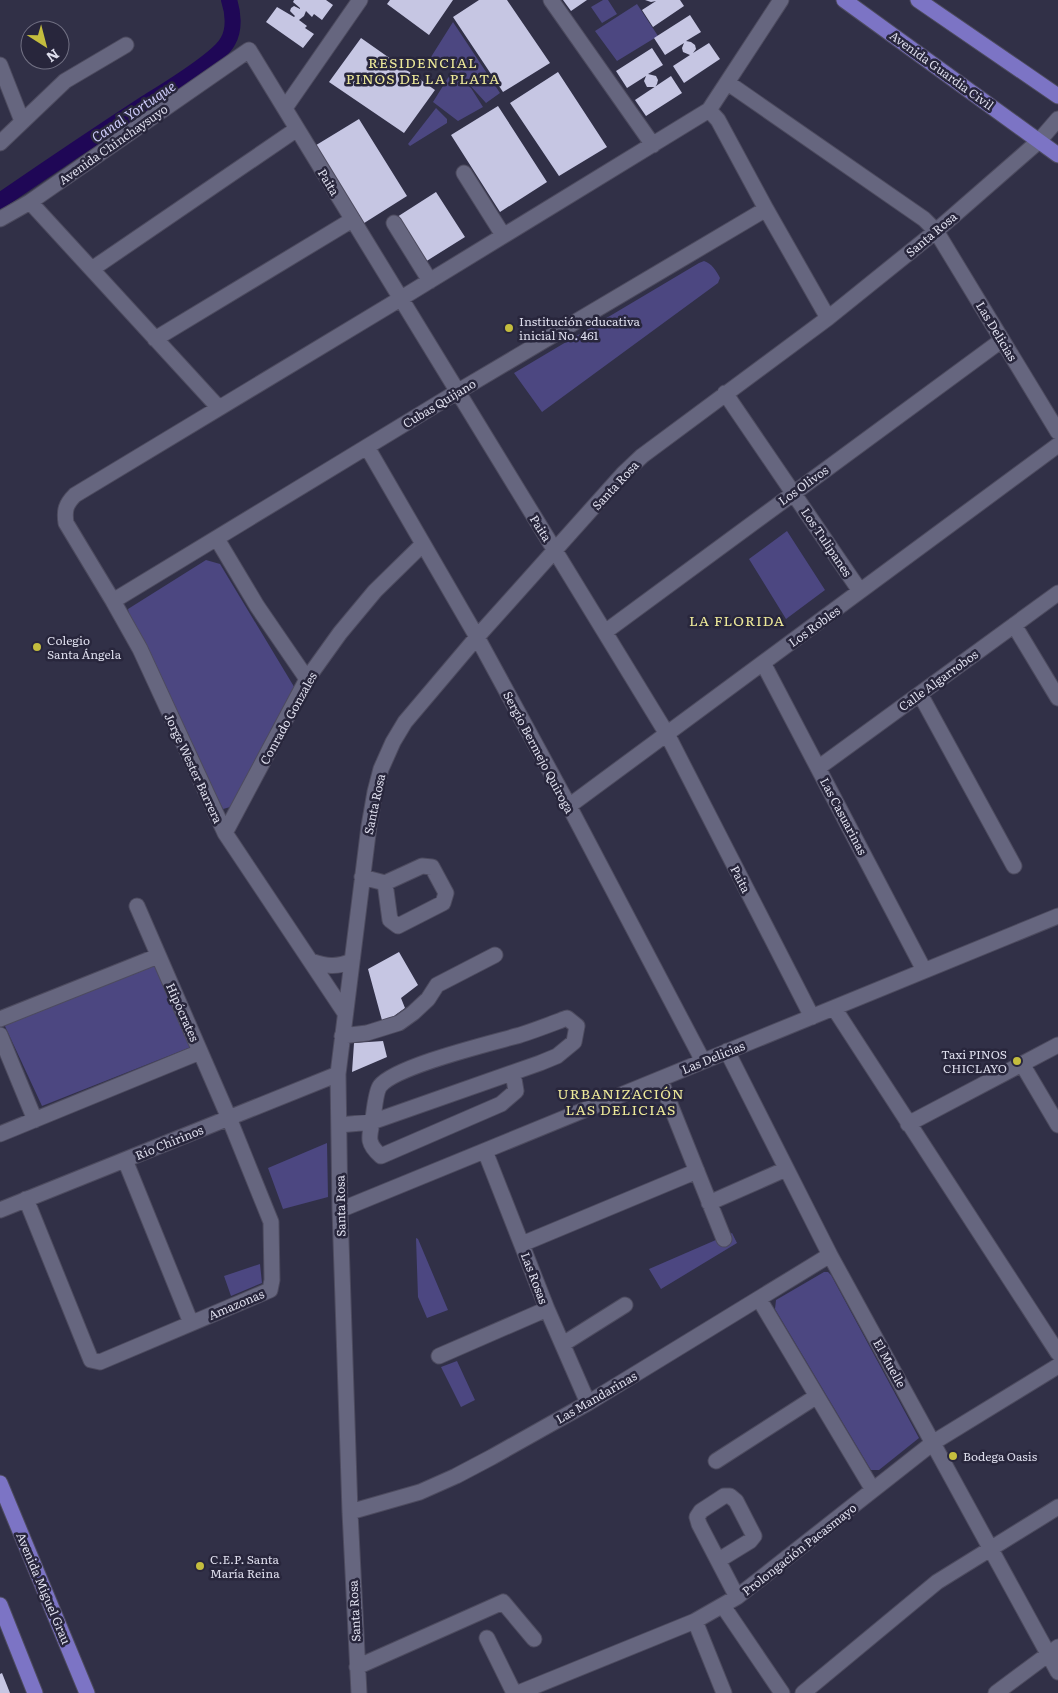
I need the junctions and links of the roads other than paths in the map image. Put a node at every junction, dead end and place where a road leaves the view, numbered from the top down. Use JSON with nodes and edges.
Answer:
{"nodes":[{"id":1,"x":360,"y":0,"type":"edge"},
{"id":2,"x":551,"y":0,"type":"edge"},
{"id":3,"x":781,"y":0,"type":"edge"},
{"id":4,"x":844,"y":0,"type":"edge"},
{"id":5,"x":918,"y":0,"type":"edge"},
{"id":6,"x":126,"y":45,"type":"dead end"},
{"id":7,"x":249,"y":50,"type":"joint"},
{"id":8,"x":0,"y":65,"type":"edge"},
{"id":9,"x":728,"y":83,"type":"junction"},
{"id":10,"x":1058,"y":96,"type":"edge"},
{"id":11,"x":285,"y":108,"type":"junction"},
{"id":12,"x":709,"y":110,"type":"junction"},
{"id":13,"x":1058,"y":119,"type":"edge"},
{"id":14,"x":22,"y":121,"type":"junction"},
{"id":15,"x":297,"y":129,"type":"junction"},
{"id":16,"x":1039,"y":141,"type":"junction"},
{"id":17,"x":0,"y":143,"type":"edge"},
{"id":18,"x":653,"y":145,"type":"junction"},
{"id":19,"x":1058,"y":154,"type":"edge"},
{"id":20,"x":464,"y":174,"type":"dead end"},
{"id":21,"x":30,"y":202,"type":"junction"},
{"id":22,"x":766,"y":209,"type":"junction"},
{"id":23,"x":0,"y":220,"type":"edge"},
{"id":24,"x":352,"y":220,"type":"junction"},
{"id":25,"x":394,"y":222,"type":"dead end"},
{"id":26,"x":936,"y":231,"type":"junction"},
{"id":27,"x":503,"y":236,"type":"junction"},
{"id":28,"x":92,"y":269,"type":"junction"},
{"id":29,"x":430,"y":281,"type":"junction"},
{"id":30,"x":400,"y":299,"type":"junction"},
{"id":31,"x":828,"y":318,"type":"junction"},
{"id":32,"x":155,"y":339,"type":"junction"},
{"id":33,"x":1002,"y":340,"type":"junction"},
{"id":34,"x":457,"y":392,"type":"junction"},
{"id":35,"x":725,"y":393,"type":"junction"},
{"id":36,"x":220,"y":408,"type":"junction"},
{"id":37,"x":1058,"y":432,"type":"edge"},
{"id":38,"x":1058,"y":445,"type":"edge"},
{"id":39,"x":367,"y":447,"type":"junction"},
{"id":40,"x":793,"y":492,"type":"junction"},
{"id":41,"x":217,"y":538,"type":"junction"},
{"id":42,"x":423,"y":544,"type":"junction"},
{"id":43,"x":555,"y":552,"type":"junction"},
{"id":44,"x":860,"y":591,"type":"junction"},
{"id":45,"x":1058,"y":593,"type":"edge"},
{"id":46,"x":114,"y":601,"type":"junction"},
{"id":47,"x":1014,"y":625,"type":"junction"},
{"id":48,"x":605,"y":632,"type":"junction"},
{"id":49,"x":477,"y":637,"type":"junction"},
{"id":50,"x":763,"y":663,"type":"junction"},
{"id":51,"x":307,"y":679,"type":"junction"},
{"id":52,"x":920,"y":694,"type":"junction"},
{"id":53,"x":1058,"y":698,"type":"edge"},
{"id":54,"x":667,"y":734,"type":"junction"},
{"id":55,"x":818,"y":768,"type":"junction"},
{"id":56,"x":569,"y":806,"type":"junction"},
{"id":57,"x":225,"y":833,"type":"junction"},
{"id":58,"x":1014,"y":866,"type":"dead end"},
{"id":59,"x":362,"y":877,"type":"junction"},
{"id":60,"x":385,"y":882,"type":"junction"},
{"id":61,"x":137,"y":906,"type":"dead end"},
{"id":62,"x":1058,"y":916,"type":"edge"},
{"id":63,"x":495,"y":955,"type":"dead end"},
{"id":64,"x":158,"y":956,"type":"junction"},
{"id":65,"x":311,"y":961,"type":"junction"},
{"id":66,"x":351,"y":962,"type":"junction"},
{"id":67,"x":924,"y":970,"type":"junction"},
{"id":68,"x":834,"y":1008,"type":"junction"},
{"id":69,"x":345,"y":1013,"type":"junction"},
{"id":70,"x":812,"y":1017,"type":"junction"},
{"id":71,"x":0,"y":1019,"type":"edge"},
{"id":72,"x":0,"y":1035,"type":"edge"},
{"id":73,"x":342,"y":1036,"type":"junction"},
{"id":74,"x":1058,"y":1045,"type":"edge"},
{"id":75,"x":726,"y":1051,"type":"junction"},
{"id":76,"x":200,"y":1052,"type":"junction"},
{"id":77,"x":703,"y":1061,"type":"junction"},
{"id":78,"x":1022,"y":1064,"type":"junction"},
{"id":79,"x":513,"y":1073,"type":"junction"},
{"id":80,"x":338,"y":1074,"type":"junction"},
{"id":81,"x":660,"y":1079,"type":"junction"},
{"id":82,"x":229,"y":1118,"type":"junction"},
{"id":83,"x":35,"y":1120,"type":"junction"},
{"id":84,"x":372,"y":1122,"type":"junction"},
{"id":85,"x":908,"y":1124,"type":"junction"},
{"id":86,"x":338,"y":1125,"type":"junction"},
{"id":87,"x":1058,"y":1125,"type":"edge"},
{"id":88,"x":0,"y":1134,"type":"edge"},
{"id":89,"x":485,"y":1150,"type":"junction"},
{"id":90,"x":125,"y":1160,"type":"junction"},
{"id":91,"x":786,"y":1169,"type":"junction"},
{"id":92,"x":697,"y":1171,"type":"junction"},
{"id":93,"x":26,"y":1200,"type":"junction"},
{"id":94,"x":709,"y":1203,"type":"junction"},
{"id":95,"x":0,"y":1210,"type":"edge"},
{"id":96,"x":340,"y":1210,"type":"junction"},
{"id":97,"x":724,"y":1239,"type":"dead end"},
{"id":98,"x":522,"y":1244,"type":"junction"},
{"id":99,"x":830,"y":1256,"type":"junction"},
{"id":100,"x":759,"y":1299,"type":"junction"},
{"id":101,"x":625,"y":1306,"type":"dead end"},
{"id":102,"x":548,"y":1309,"type":"junction"},
{"id":103,"x":192,"y":1323,"type":"junction"},
{"id":104,"x":563,"y":1344,"type":"junction"},
{"id":105,"x":1058,"y":1353,"type":"edge"},
{"id":106,"x":439,"y":1356,"type":"dead end"},
{"id":107,"x":1058,"y":1366,"type":"edge"},
{"id":108,"x":817,"y":1396,"type":"junction"},
{"id":109,"x":588,"y":1403,"type":"junction"},
{"id":110,"x":934,"y":1442,"type":"junction"},
{"id":111,"x":716,"y":1461,"type":"dead end"},
{"id":112,"x":0,"y":1483,"type":"edge"},
{"id":113,"x":873,"y":1490,"type":"junction"},
{"id":114,"x":1058,"y":1507,"type":"edge"},
{"id":115,"x":350,"y":1512,"type":"junction"},
{"id":116,"x":991,"y":1549,"type":"junction"},
{"id":117,"x":719,"y":1560,"type":"dead end"},
{"id":118,"x":737,"y":1597,"type":"junction"},
{"id":119,"x":0,"y":1605,"type":"edge"},
{"id":120,"x":723,"y":1606,"type":"junction"},
{"id":121,"x":695,"y":1621,"type":"junction"},
{"id":122,"x":487,"y":1638,"type":"dead end"},
{"id":123,"x":534,"y":1639,"type":"dead end"},
{"id":124,"x":1053,"y":1650,"type":"edge"},
{"id":125,"x":357,"y":1666,"type":"junction"},
{"id":126,"x":1058,"y":1672,"type":"edge"},
{"id":127,"x":35,"y":1693,"type":"edge"},
{"id":128,"x":88,"y":1693,"type":"edge"},
{"id":129,"x":358,"y":1693,"type":"edge"},
{"id":130,"x":514,"y":1693,"type":"edge"},
{"id":131,"x":518,"y":1693,"type":"edge"},
{"id":132,"x":724,"y":1693,"type":"edge"},
{"id":133,"x":782,"y":1693,"type":"edge"},
{"id":134,"x":803,"y":1693,"type":"edge"},
{"id":135,"x":996,"y":1693,"type":"edge"}],
"edges":[{"from":1,"to":11,"type":"street"},
{"from":2,"to":18,"type":"street"},
{"from":3,"to":9,"type":"street"},
{"from":4,"to":16,"type":"main road","name":"Avenida Guardia Civil"},
{"from":5,"to":10,"type":"main road"},
{"from":6,"to":14,"type":"street"},
{"from":7,"to":11,"type":"street","name":"Paita"},
{"from":7,"to":21,"type":"street","name":"Avenida Chinchaysuyo"},
{"from":8,"to":14,"type":"street"},
{"from":9,"to":12,"type":"street"},
{"from":9,"to":26,"type":"street","name":"Las Delicias"},
{"from":11,"to":15,"type":"street","name":"Paita"},
{"from":12,"to":18,"type":"street"},
{"from":12,"to":22,"type":"street"},
{"from":13,"to":16,"type":"street","name":"Santa Rosa"},
{"from":14,"to":17,"type":"street"},
{"from":15,"to":24,"type":"street","name":"Paita"},
{"from":15,"to":28,"type":"street"},
{"from":16,"to":19,"type":"main road","name":"Avenida Guardia Civil"},
{"from":16,"to":26,"type":"street","name":"Santa Rosa"},
{"from":18,"to":27,"type":"street"},
{"from":20,"to":27,"type":"street"},
{"from":21,"to":23,"type":"street","name":"Avenida Chinchaysuyo"},
{"from":21,"to":28,"type":"street"},
{"from":22,"to":31,"type":"street"},
{"from":22,"to":34,"type":"street","name":"Cubas Quijano"},
{"from":24,"to":30,"type":"street","name":"Paita"},
{"from":24,"to":32,"type":"street"},
{"from":25,"to":29,"type":"street"},
{"from":26,"to":31,"type":"street","name":"Santa Rosa"},
{"from":26,"to":33,"type":"street","name":"Las Delicias"},
{"from":27,"to":29,"type":"street"},
{"from":28,"to":32,"type":"street"},
{"from":29,"to":30,"type":"street"},
{"from":30,"to":34,"type":"street","name":"Paita"},
{"from":30,"to":36,"type":"street"},
{"from":31,"to":35,"type":"street","name":"Santa Rosa"},
{"from":32,"to":36,"type":"street"},
{"from":33,"to":37,"type":"street","name":"Las Delicias"},
{"from":33,"to":40,"type":"street","name":"Los Olivos"},
{"from":34,"to":39,"type":"street","name":"Cubas Quijano"},
{"from":34,"to":43,"type":"street","name":"Paita"},
{"from":35,"to":40,"type":"street","name":"Los Tulipanes"},
{"from":35,"to":43,"type":"street","name":"Santa Rosa"},
{"from":36,"to":46,"type":"street","name":"Jorge Wester Barrera"},
{"from":38,"to":44,"type":"street","name":"Los Robles"},
{"from":39,"to":41,"type":"street","name":"Cubas Quijano"},
{"from":39,"to":42,"type":"street","name":"Sergio Bermejo Quiroga"},
{"from":40,"to":44,"type":"street","name":"Los Tulipanes"},
{"from":40,"to":48,"type":"street","name":"Los Olivos"},
{"from":41,"to":46,"type":"street","name":"Cubas Quijano"},
{"from":41,"to":51,"type":"street"},
{"from":42,"to":49,"type":"street","name":"Sergio Bermejo Quiroga"},
{"from":42,"to":51,"type":"street","name":"Conrado Gonzales"},
{"from":43,"to":48,"type":"street","name":"Paita"},
{"from":43,"to":49,"type":"street","name":"Santa Rosa"},
{"from":44,"to":50,"type":"street","name":"Los Robles"},
{"from":45,"to":47,"type":"street","name":"Calle Algarrobos"},
{"from":46,"to":57,"type":"street","name":"Jorge Wester Barrera"},
{"from":47,"to":52,"type":"street","name":"Calle Algarrobos"},
{"from":47,"to":53,"type":"street"},
{"from":48,"to":54,"type":"street","name":"Paita"},
{"from":49,"to":56,"type":"street","name":"Sergio Bermejo Quiroga"},
{"from":49,"to":59,"type":"street","name":"Santa Rosa"},
{"from":50,"to":54,"type":"street","name":"Los Robles"},
{"from":50,"to":55,"type":"street","name":"Las Casuarinas"},
{"from":51,"to":57,"type":"street","name":"Conrado Gonzales"},
{"from":52,"to":55,"type":"street","name":"Calle Algarrobos"},
{"from":52,"to":58,"type":"street"},
{"from":54,"to":56,"type":"street","name":"Los Robles"},
{"from":54,"to":70,"type":"street","name":"Paita"},
{"from":55,"to":67,"type":"street","name":"Las Casuarinas"},
{"from":56,"to":77,"type":"street","name":"Sergio Bermejo Quiroga"},
{"from":57,"to":65,"type":"street","name":"Jorge Wester Barrera"},
{"from":59,"to":60,"type":"street"},
{"from":59,"to":66,"type":"street","name":"Santa Rosa"},
{"from":60,"to":60,"type":"street"},
{"from":61,"to":64,"type":"street","name":"Hipócrates"},
{"from":62,"to":67,"type":"street","name":"Las Delicias"},
{"from":63,"to":73,"type":"street"},
{"from":64,"to":71,"type":"street"},
{"from":64,"to":76,"type":"street","name":"Hipócrates"},
{"from":65,"to":66,"type":"street"},
{"from":65,"to":69,"type":"street","name":"Jorge Wester Barrera"},
{"from":66,"to":69,"type":"street","name":"Santa Rosa"},
{"from":67,"to":68,"type":"street","name":"Las Delicias"},
{"from":68,"to":70,"type":"street","name":"Las Delicias"},
{"from":68,"to":85,"type":"street"},
{"from":69,"to":73,"type":"street","name":"Santa Rosa"},
{"from":70,"to":75,"type":"street","name":"Las Delicias"},
{"from":72,"to":83,"type":"street"},
{"from":73,"to":80,"type":"street","name":"Santa Rosa"},
{"from":74,"to":78,"type":"street"},
{"from":75,"to":77,"type":"street","name":"Las Delicias"},
{"from":75,"to":91,"type":"street","name":"El Muelle"},
{"from":76,"to":82,"type":"street","name":"Hipócrates"},
{"from":76,"to":83,"type":"street"},
{"from":77,"to":81,"type":"street","name":"Las Delicias"},
{"from":78,"to":85,"type":"street"},
{"from":78,"to":87,"type":"street"},
{"from":79,"to":84,"type":"street"},
{"from":79,"to":84,"type":"street"},
{"from":79,"to":84,"type":"street"},
{"from":80,"to":82,"type":"street","name":"Río Chirinos"},
{"from":80,"to":86,"type":"street","name":"Santa Rosa"},
{"from":81,"to":89,"type":"street","name":"Las Delicias"},
{"from":81,"to":92,"type":"street"},
{"from":82,"to":90,"type":"street","name":"Río Chirinos"},
{"from":82,"to":103,"type":"street","name":"Amazonas"},
{"from":83,"to":88,"type":"street"},
{"from":84,"to":86,"type":"street"},
{"from":85,"to":105,"type":"street"},
{"from":86,"to":96,"type":"street","name":"Santa Rosa"},
{"from":89,"to":96,"type":"street","name":"Las Delicias"},
{"from":89,"to":98,"type":"street","name":"Las Rosas"},
{"from":90,"to":93,"type":"street","name":"Río Chirinos"},
{"from":90,"to":103,"type":"street"},
{"from":91,"to":94,"type":"street"},
{"from":91,"to":99,"type":"street","name":"El Muelle"},
{"from":92,"to":94,"type":"street"},
{"from":92,"to":98,"type":"street"},
{"from":93,"to":95,"type":"street","name":"Río Chirinos"},
{"from":93,"to":103,"type":"street","name":"Amazonas"},
{"from":94,"to":97,"type":"street"},
{"from":96,"to":115,"type":"street","name":"Santa Rosa"},
{"from":98,"to":102,"type":"street","name":"Las Rosas"},
{"from":99,"to":100,"type":"street","name":"Las Mandarinas"},
{"from":99,"to":110,"type":"street","name":"El Muelle"},
{"from":100,"to":108,"type":"street"},
{"from":100,"to":109,"type":"street","name":"Las Mandarinas"},
{"from":101,"to":104,"type":"street"},
{"from":102,"to":104,"type":"street","name":"Las Rosas"},
{"from":102,"to":106,"type":"street"},
{"from":104,"to":109,"type":"street","name":"Las Rosas"},
{"from":107,"to":110,"type":"street","name":"Prolongación Pacasmayo"},
{"from":108,"to":111,"type":"street"},
{"from":108,"to":113,"type":"street"},
{"from":109,"to":115,"type":"street","name":"Las Mandarinas"},
{"from":110,"to":113,"type":"street","name":"Prolongación Pacasmayo"},
{"from":110,"to":116,"type":"street","name":"El Muelle"},
{"from":112,"to":128,"type":"main road","name":"Avenida Miguel Grau"},
{"from":113,"to":118,"type":"street","name":"Prolongación Pacasmayo"},
{"from":114,"to":116,"type":"street"},
{"from":115,"to":125,"type":"street","name":"Santa Rosa"},
{"from":116,"to":124,"type":"street","name":"El Muelle"},
{"from":116,"to":134,"type":"street"},
{"from":117,"to":118,"type":"street"},
{"from":118,"to":120,"type":"street","name":"Prolongación Pacasmayo"},
{"from":119,"to":127,"type":"main road"},
{"from":120,"to":121,"type":"street","name":"Prolongación Pacasmayo"},
{"from":120,"to":133,"type":"street"},
{"from":121,"to":131,"type":"street","name":"Prolongación Pacasmayo"},
{"from":121,"to":132,"type":"street"},
{"from":122,"to":130,"type":"street"},
{"from":123,"to":125,"type":"street"},
{"from":124,"to":126,"type":"street","name":"El Muelle"},
{"from":124,"to":135,"type":"street"},
{"from":125,"to":129,"type":"street","name":"Santa Rosa"}]}
